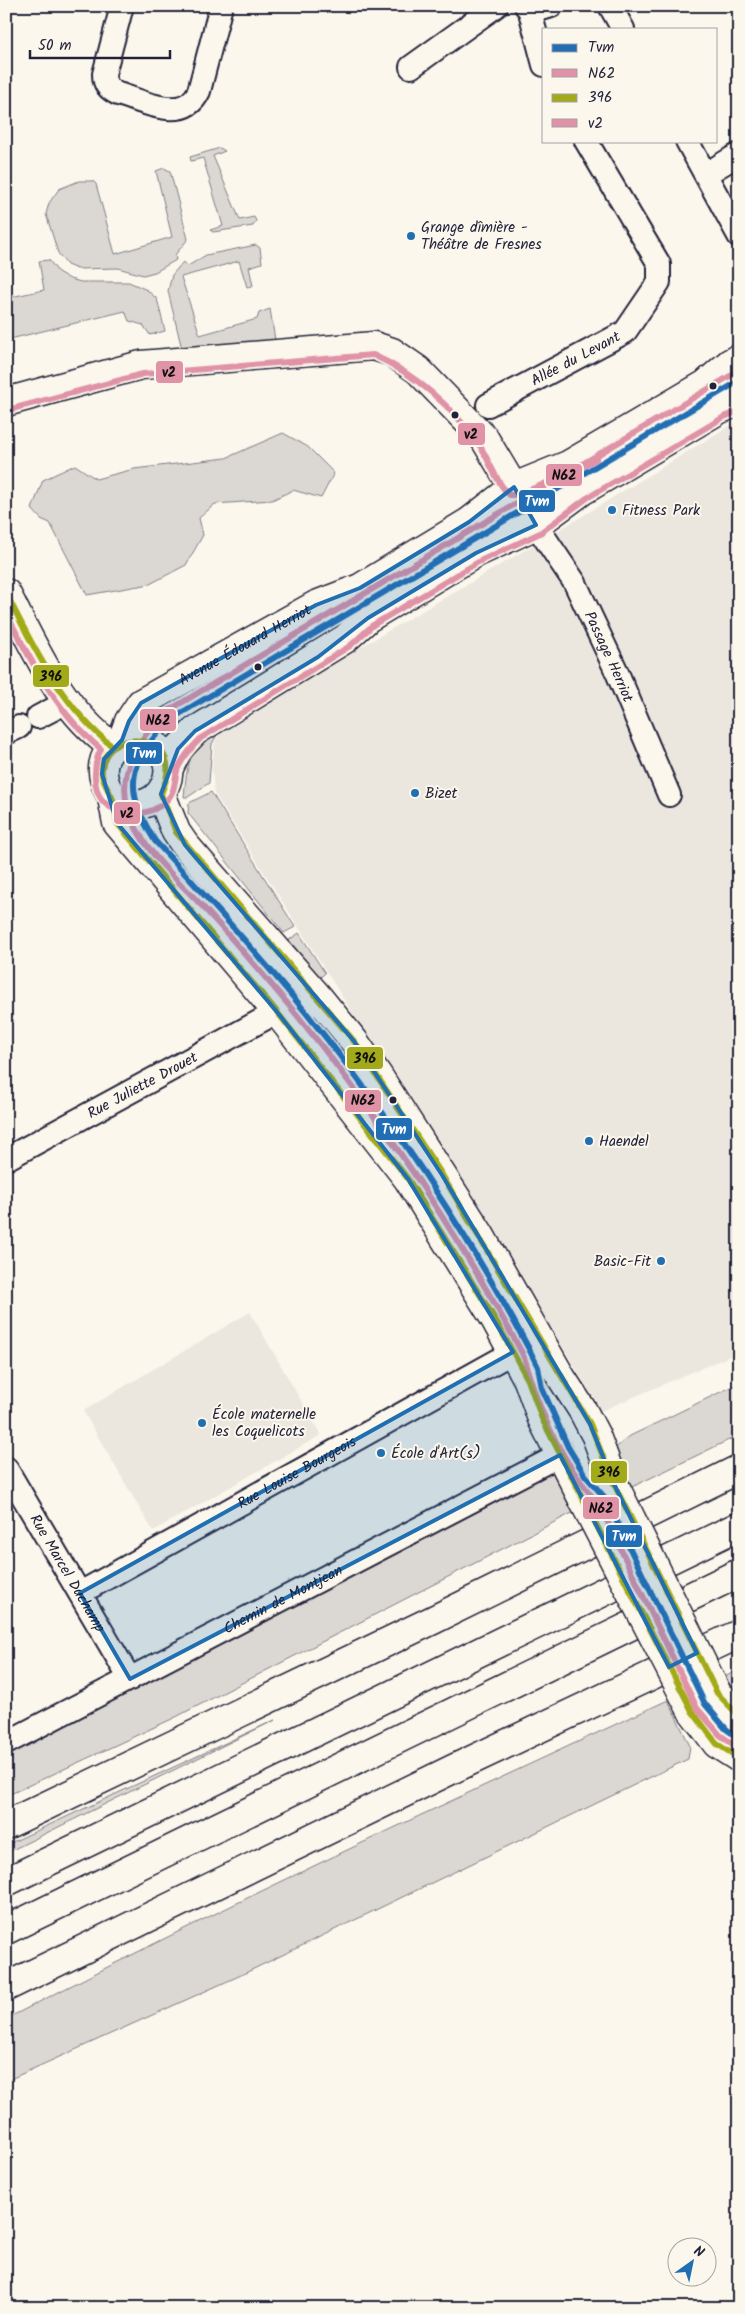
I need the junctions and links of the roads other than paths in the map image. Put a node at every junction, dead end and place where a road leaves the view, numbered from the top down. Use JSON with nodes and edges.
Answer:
{"nodes":[{"id":1,"x":122,"y":6,"type":"edge"},
{"id":2,"x":221,"y":6,"type":"edge"},
{"id":3,"x":496,"y":6,"type":"edge"},
{"id":4,"x":610,"y":6,"type":"edge"},
{"id":5,"x":535,"y":7,"type":"edge"},
{"id":6,"x":622,"y":28,"type":"edge"},
{"id":7,"x":542,"y":52,"type":"edge"},
{"id":8,"x":411,"y":67,"type":"dead end"},
{"id":9,"x":587,"y":142,"type":"edge"},
{"id":10,"x":688,"y":142,"type":"edge"},
{"id":11,"x":739,"y":154,"type":"edge"},
{"id":12,"x":706,"y":174,"type":"junction"},
{"id":13,"x":739,"y":236,"type":"edge"},
{"id":14,"x":739,"y":358,"type":"edge"},
{"id":15,"x":6,"y":402,"type":"edge"},
{"id":16,"x":739,"y":402,"type":"edge"},
{"id":17,"x":488,"y":405,"type":"dead end"},
{"id":18,"x":514,"y":487,"type":"junction"},
{"id":19,"x":536,"y":524,"type":"junction"},
{"id":20,"x":6,"y":593,"type":"edge"},
{"id":21,"x":67,"y":702,"type":"junction"},
{"id":22,"x":21,"y":726,"type":"edge"},
{"id":23,"x":118,"y":744,"type":"junction"},
{"id":24,"x":169,"y":768,"type":"junction"},
{"id":25,"x":161,"y":794,"type":"junction"},
{"id":26,"x":669,"y":795,"type":"dead end"},
{"id":27,"x":112,"y":798,"type":"junction"},
{"id":28,"x":319,"y":998,"type":"junction"},
{"id":29,"x":282,"y":1017,"type":"junction"},
{"id":30,"x":6,"y":1159,"type":"edge"},
{"id":31,"x":513,"y":1352,"type":"junction"},
{"id":32,"x":560,"y":1455,"type":"junction"},
{"id":33,"x":6,"y":1468,"type":"edge"},
{"id":34,"x":739,"y":1469,"type":"edge"},
{"id":35,"x":739,"y":1526,"type":"edge"},
{"id":36,"x":739,"y":1573,"type":"edge"},
{"id":37,"x":80,"y":1593,"type":"junction"},
{"id":38,"x":739,"y":1634,"type":"edge"},
{"id":39,"x":130,"y":1679,"type":"junction"},
{"id":40,"x":739,"y":1716,"type":"edge"},
{"id":41,"x":6,"y":1744,"type":"edge"},
{"id":42,"x":739,"y":1758,"type":"edge"},
{"id":43,"x":6,"y":1825,"type":"edge"},
{"id":44,"x":6,"y":1882,"type":"edge"},
{"id":45,"x":6,"y":1930,"type":"edge"},
{"id":46,"x":6,"y":1987,"type":"edge"}],
"edges":[{"from":1,"to":2,"type":"street"},
{"from":3,"to":8,"type":"street"},
{"from":4,"to":6,"type":"street"},
{"from":5,"to":7,"type":"street"},
{"from":9,"to":17,"type":"street","name":"Allée du Levant"},
{"from":10,"to":12,"type":"street"},
{"from":11,"to":12,"type":"street"},
{"from":12,"to":13,"type":"street"},
{"from":14,"to":18,"type":"main road","name":"Avenue Édouard Herriot"},
{"from":15,"to":18,"type":"main road"},
{"from":16,"to":19,"type":"main road"},
{"from":18,"to":19,"type":"main road"},
{"from":18,"to":23,"type":"main road","name":"Avenue Édouard Herriot"},
{"from":19,"to":24,"type":"main road"},
{"from":19,"to":26,"type":"street","name":"Passage Herriot"},
{"from":20,"to":21,"type":"main road"},
{"from":21,"to":22,"type":"street"},
{"from":21,"to":23,"type":"main road"},
{"from":23,"to":24,"type":"main road"},
{"from":23,"to":27,"type":"main road"},
{"from":24,"to":25,"type":"main road"},
{"from":25,"to":27,"type":"main road"},
{"from":25,"to":28,"type":"main road"},
{"from":27,"to":29,"type":"main road"},
{"from":28,"to":29,"type":"street","name":"Rue Juliette Drouet"},
{"from":28,"to":40,"type":"main road","bridge":true},
{"from":29,"to":30,"type":"street","name":"Rue Juliette Drouet"},
{"from":29,"to":31,"type":"main road"},
{"from":31,"to":32,"type":"main road"},
{"from":31,"to":37,"type":"street","name":"Rue Louise Bourgeois"},
{"from":32,"to":39,"type":"street","name":"Chemin de Montjean"},
{"from":32,"to":42,"type":"main road","bridge":true},
{"from":33,"to":37,"type":"street","name":"Rue Marcel Duchamp"},
{"from":34,"to":43,"type":"main road"},
{"from":35,"to":44,"type":"main road"},
{"from":36,"to":45,"type":"main road"},
{"from":37,"to":39,"type":"street","name":"Rue Marcel Duchamp"},
{"from":38,"to":46,"type":"main road"},
{"from":39,"to":41,"type":"street","name":"Chemin de Montjean"}]}
